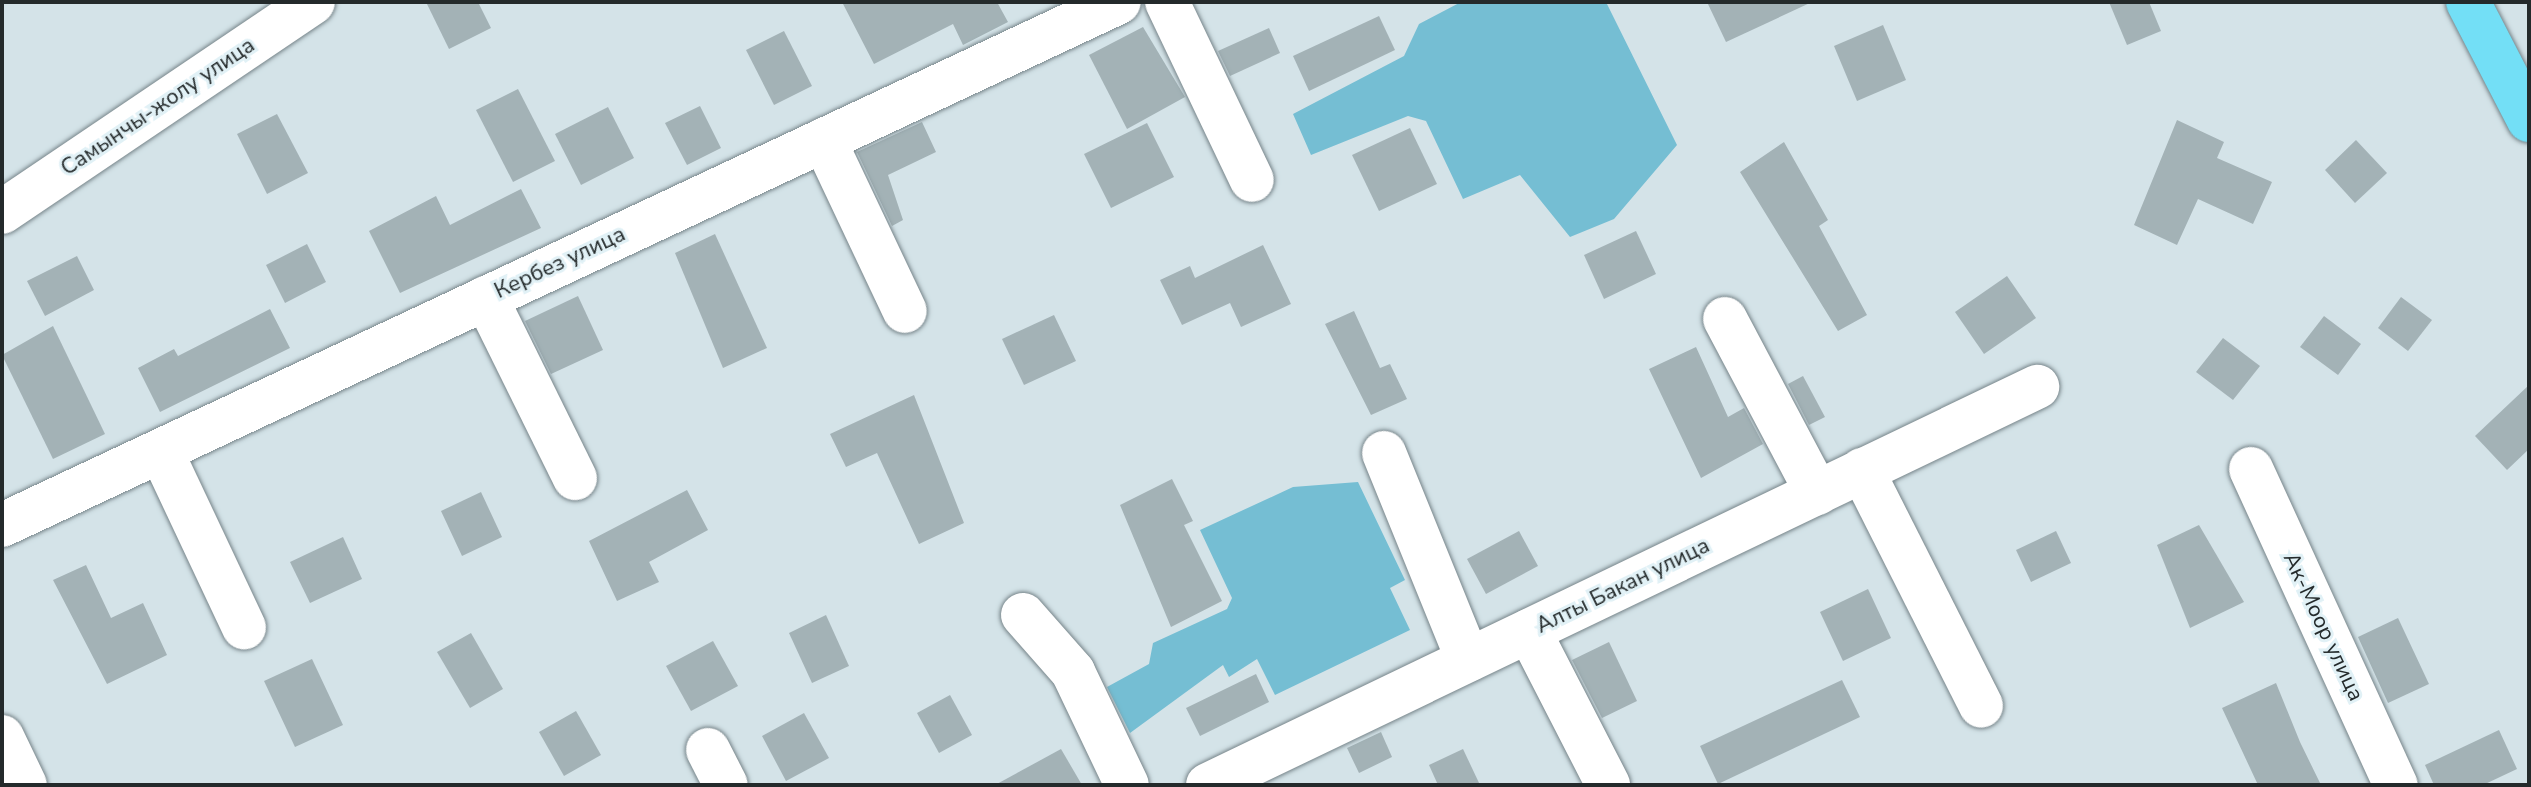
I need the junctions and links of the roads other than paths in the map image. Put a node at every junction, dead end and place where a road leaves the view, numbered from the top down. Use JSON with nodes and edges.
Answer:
{"nodes":[{"id":1,"x":313,"y":2,"type":"edge"},
{"id":2,"x":1119,"y":2,"type":"edge"},
{"id":3,"x":1167,"y":2,"type":"edge"},
{"id":4,"x":2468,"y":2,"type":"edge"},
{"id":5,"x":2529,"y":120,"type":"edge"},
{"id":6,"x":824,"y":140,"type":"junction"},
{"id":7,"x":1252,"y":180,"type":"dead end"},
{"id":8,"x":2,"y":212,"type":"edge"},
{"id":9,"x":486,"y":298,"type":"junction"},
{"id":10,"x":905,"y":311,"type":"dead end"},
{"id":11,"x":1725,"y":319,"type":"dead end"},
{"id":12,"x":2037,"y":387,"type":"dead end"},
{"id":13,"x":161,"y":451,"type":"junction"},
{"id":14,"x":1384,"y":453,"type":"dead end"},
{"id":15,"x":2251,"y":469,"type":"dead end"},
{"id":16,"x":1862,"y":470,"type":"junction"},
{"id":17,"x":575,"y":478,"type":"dead end"},
{"id":18,"x":1817,"y":493,"type":"junction"},
{"id":19,"x":2,"y":525,"type":"edge"},
{"id":20,"x":1023,"y":615,"type":"dead end"},
{"id":21,"x":244,"y":627,"type":"dead end"},
{"id":22,"x":1529,"y":631,"type":"junction"},
{"id":23,"x":1468,"y":660,"type":"junction"},
{"id":24,"x":1981,"y":706,"type":"dead end"},
{"id":25,"x":2,"y":737,"type":"edge"},
{"id":26,"x":25,"y":785,"type":"edge"},
{"id":27,"x":1127,"y":785,"type":"edge"},
{"id":28,"x":1208,"y":785,"type":"edge"},
{"id":29,"x":1608,"y":785,"type":"edge"},
{"id":30,"x":2396,"y":785,"type":"edge"}],
"edges":[{"from":1,"to":8,"type":"street","name":"Самынчы-жолу улица"},
{"from":2,"to":6,"type":"street","name":"Кербез улица"},
{"from":3,"to":7,"type":"street"},
{"from":4,"to":5,"type":"main road"},
{"from":6,"to":9,"type":"street","name":"Кербез улица"},
{"from":6,"to":10,"type":"street"},
{"from":9,"to":13,"type":"street","name":"Кербез улица"},
{"from":9,"to":17,"type":"street"},
{"from":11,"to":18,"type":"street"},
{"from":12,"to":16,"type":"street","name":"Алты Бакан улица"},
{"from":13,"to":19,"type":"street","name":"Кербез улица"},
{"from":13,"to":21,"type":"street"},
{"from":14,"to":23,"type":"street"},
{"from":15,"to":30,"type":"street","name":"Ак-Моор улица"},
{"from":16,"to":18,"type":"street","name":"Алты Бакан улица"},
{"from":16,"to":24,"type":"street"},
{"from":18,"to":22,"type":"street","name":"Алты Бакан улица"},
{"from":20,"to":27,"type":"street"},
{"from":22,"to":23,"type":"street","name":"Алты Бакан улица"},
{"from":22,"to":29,"type":"street"},
{"from":23,"to":28,"type":"street","name":"Алты Бакан улица"},
{"from":25,"to":26,"type":"street"}]}
